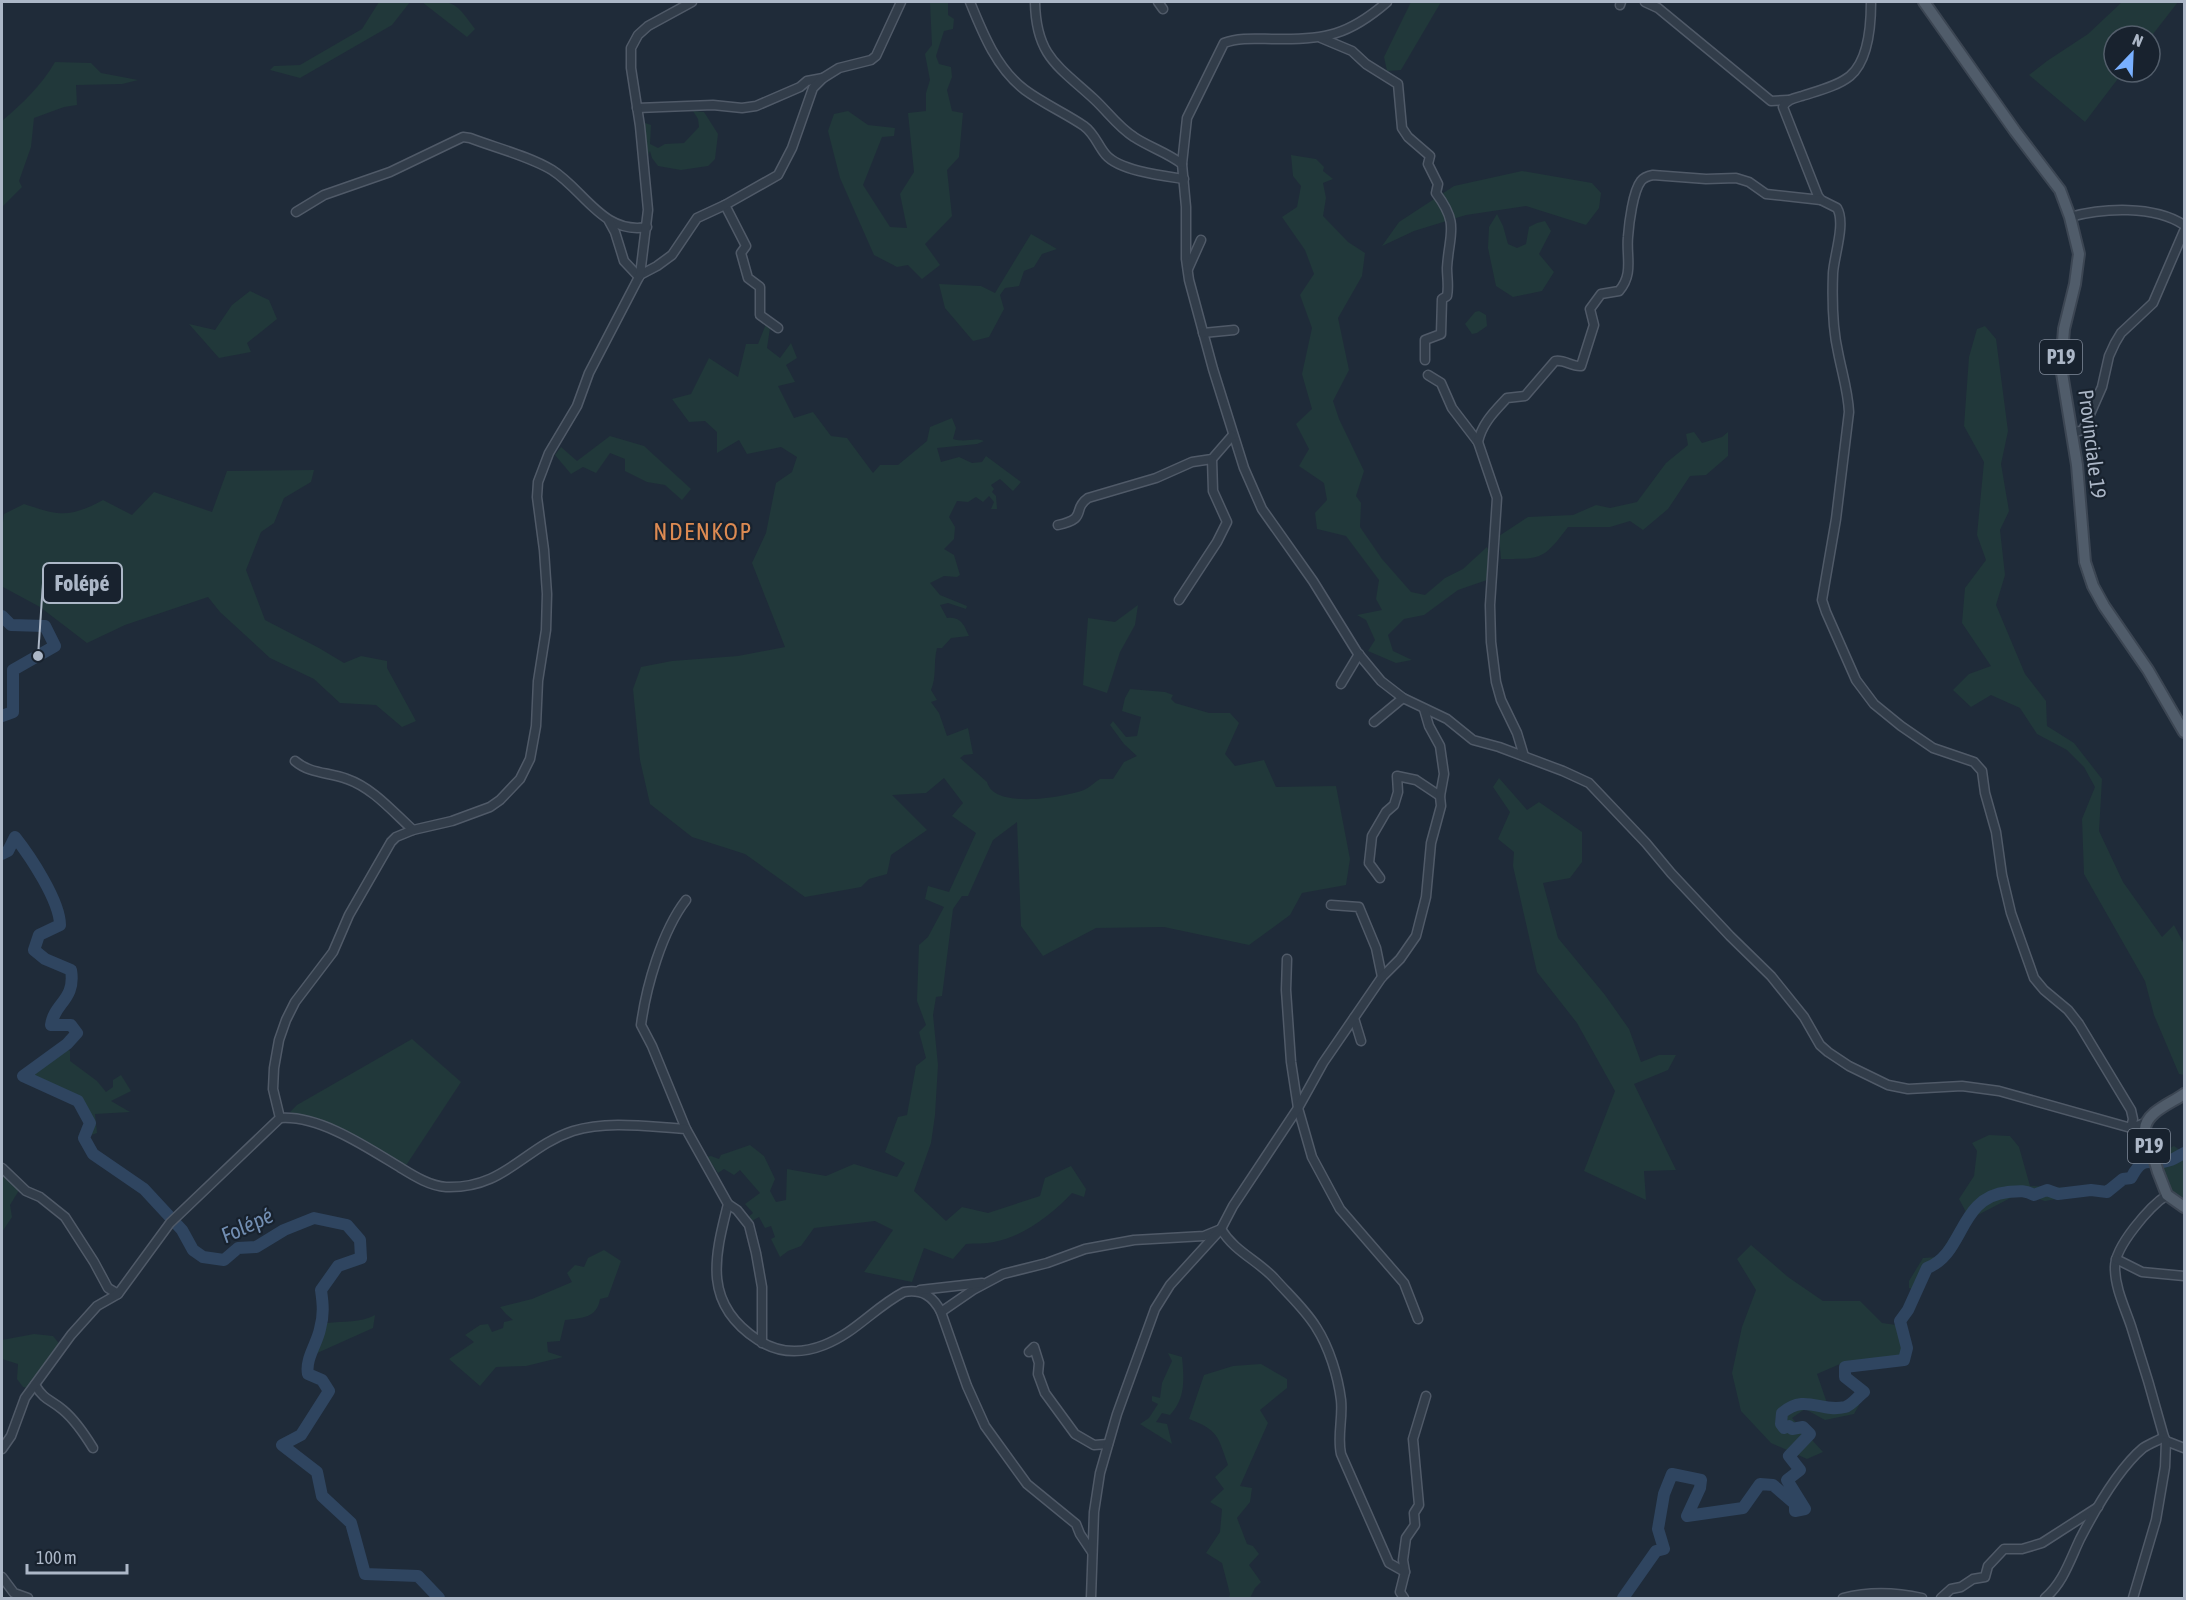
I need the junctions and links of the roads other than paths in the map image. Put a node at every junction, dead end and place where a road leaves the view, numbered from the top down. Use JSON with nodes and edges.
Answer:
{"nodes":[{"id":1,"x":692,"y":2,"type":"edge"},
{"id":2,"x":901,"y":2,"type":"edge"},
{"id":3,"x":970,"y":2,"type":"edge"},
{"id":4,"x":1035,"y":2,"type":"edge"},
{"id":5,"x":1387,"y":2,"type":"edge"},
{"id":6,"x":1645,"y":2,"type":"edge"},
{"id":7,"x":1871,"y":2,"type":"edge"},
{"id":8,"x":1924,"y":2,"type":"edge"},
{"id":9,"x":1321,"y":38,"type":"junction"},
{"id":10,"x":823,"y":78,"type":"junction"},
{"id":11,"x":1788,"y":100,"type":"junction"},
{"id":12,"x":637,"y":108,"type":"junction"},
{"id":13,"x":1182,"y":164,"type":"junction"},
{"id":14,"x":1184,"y":179,"type":"junction"},
{"id":15,"x":1821,"y":200,"type":"junction"},
{"id":16,"x":725,"y":206,"type":"junction"},
{"id":17,"x":296,"y":212,"type":"dead end"},
{"id":18,"x":2070,"y":217,"type":"junction"},
{"id":19,"x":609,"y":220,"type":"junction"},
{"id":20,"x":2184,"y":225,"type":"edge"},
{"id":21,"x":647,"y":227,"type":"junction"},
{"id":22,"x":2184,"y":231,"type":"edge"},
{"id":23,"x":1201,"y":240,"type":"dead end"},
{"id":24,"x":1188,"y":269,"type":"junction"},
{"id":25,"x":639,"y":276,"type":"junction"},
{"id":26,"x":778,"y":328,"type":"dead end"},
{"id":27,"x":1234,"y":330,"type":"dead end"},
{"id":28,"x":1203,"y":333,"type":"junction"},
{"id":29,"x":1425,"y":360,"type":"dead end"},
{"id":30,"x":1428,"y":375,"type":"dead end"},
{"id":31,"x":2072,"y":433,"type":"junction"},
{"id":32,"x":1232,"y":436,"type":"junction"},
{"id":33,"x":1478,"y":442,"type":"junction"},
{"id":34,"x":1212,"y":459,"type":"junction"},
{"id":35,"x":1058,"y":525,"type":"dead end"},
{"id":36,"x":1179,"y":600,"type":"dead end"},
{"id":37,"x":1359,"y":654,"type":"junction"},
{"id":38,"x":1341,"y":684,"type":"dead end"},
{"id":39,"x":1402,"y":698,"type":"junction"},
{"id":40,"x":1424,"y":709,"type":"junction"},
{"id":41,"x":1374,"y":722,"type":"dead end"},
{"id":42,"x":2184,"y":732,"type":"edge"},
{"id":43,"x":1524,"y":756,"type":"junction"},
{"id":44,"x":295,"y":761,"type":"dead end"},
{"id":45,"x":1440,"y":796,"type":"junction"},
{"id":46,"x":413,"y":830,"type":"junction"},
{"id":47,"x":1380,"y":878,"type":"dead end"},
{"id":48,"x":686,"y":900,"type":"dead end"},
{"id":49,"x":1331,"y":905,"type":"dead end"},
{"id":50,"x":1287,"y":959,"type":"dead end"},
{"id":51,"x":1382,"y":977,"type":"junction"},
{"id":52,"x":1354,"y":1018,"type":"junction"},
{"id":53,"x":1361,"y":1041,"type":"dead end"},
{"id":54,"x":2184,"y":1094,"type":"edge"},
{"id":55,"x":1298,"y":1108,"type":"junction"},
{"id":56,"x":280,"y":1118,"type":"junction"},
{"id":57,"x":2145,"y":1123,"type":"junction"},
{"id":58,"x":2131,"y":1128,"type":"junction"},
{"id":59,"x":686,"y":1129,"type":"junction"},
{"id":60,"x":2,"y":1168,"type":"edge"},
{"id":61,"x":2167,"y":1195,"type":"junction"},
{"id":62,"x":728,"y":1204,"type":"junction"},
{"id":63,"x":2184,"y":1207,"type":"edge"},
{"id":64,"x":1221,"y":1228,"type":"junction"},
{"id":65,"x":2116,"y":1259,"type":"junction"},
{"id":66,"x":2184,"y":1276,"type":"edge"},
{"id":67,"x":987,"y":1282,"type":"junction"},
{"id":68,"x":917,"y":1291,"type":"junction"},
{"id":69,"x":118,"y":1294,"type":"junction"},
{"id":70,"x":941,"y":1312,"type":"junction"},
{"id":71,"x":1418,"y":1319,"type":"dead end"},
{"id":72,"x":762,"y":1343,"type":"junction"},
{"id":73,"x":1029,"y":1352,"type":"dead end"},
{"id":74,"x":35,"y":1385,"type":"junction"},
{"id":75,"x":1426,"y":1396,"type":"dead end"},
{"id":76,"x":2165,"y":1439,"type":"junction"},
{"id":77,"x":1108,"y":1444,"type":"junction"},
{"id":78,"x":93,"y":1448,"type":"dead end"},
{"id":79,"x":2184,"y":1448,"type":"edge"},
{"id":80,"x":2,"y":1449,"type":"edge"},
{"id":81,"x":2099,"y":1507,"type":"junction"},
{"id":82,"x":1092,"y":1553,"type":"junction"},
{"id":83,"x":1405,"y":1572,"type":"junction"},
{"id":84,"x":2,"y":1576,"type":"edge"},
{"id":85,"x":28,"y":1599,"type":"edge"},
{"id":86,"x":1091,"y":1599,"type":"edge"},
{"id":87,"x":1404,"y":1599,"type":"edge"},
{"id":88,"x":1843,"y":1599,"type":"edge"},
{"id":89,"x":1922,"y":1599,"type":"edge"},
{"id":90,"x":1941,"y":1599,"type":"edge"},
{"id":91,"x":2045,"y":1599,"type":"edge"},
{"id":92,"x":2133,"y":1599,"type":"edge"}],
"edges":[{"from":1,"to":12,"type":"street"},
{"from":2,"to":10,"type":"street"},
{"from":3,"to":14,"type":"street"},
{"from":4,"to":13,"type":"street"},
{"from":5,"to":9,"type":"street"},
{"from":6,"to":11,"type":"street"},
{"from":7,"to":11,"type":"street"},
{"from":8,"to":18,"type":"main road","name":"Provinciale 19","number":"P19"},
{"from":9,"to":13,"type":"street"},
{"from":9,"to":29,"type":"street"},
{"from":10,"to":12,"type":"street"},
{"from":10,"to":16,"type":"street"},
{"from":11,"to":15,"type":"street"},
{"from":12,"to":21,"type":"street"},
{"from":13,"to":14,"type":"street"},
{"from":14,"to":24,"type":"street"},
{"from":15,"to":33,"type":"street"},
{"from":15,"to":58,"type":"street"},
{"from":16,"to":25,"type":"street"},
{"from":16,"to":26,"type":"street"},
{"from":17,"to":19,"type":"street"},
{"from":18,"to":20,"type":"street"},
{"from":18,"to":31,"type":"main road","name":"Provinciale 19","number":"P19"},
{"from":19,"to":21,"type":"street"},
{"from":19,"to":25,"type":"street"},
{"from":21,"to":25,"type":"street"},
{"from":22,"to":31,"type":"street"},
{"from":23,"to":24,"type":"street"},
{"from":24,"to":28,"type":"street"},
{"from":25,"to":46,"type":"street"},
{"from":27,"to":28,"type":"street"},
{"from":28,"to":32,"type":"street"},
{"from":30,"to":33,"type":"street"},
{"from":31,"to":42,"type":"main road","name":"Provinciale 19","number":"P19"},
{"from":32,"to":34,"type":"street"},
{"from":32,"to":37,"type":"street"},
{"from":33,"to":43,"type":"street"},
{"from":34,"to":35,"type":"street"},
{"from":34,"to":36,"type":"street"},
{"from":37,"to":38,"type":"street"},
{"from":37,"to":39,"type":"street"},
{"from":39,"to":40,"type":"street"},
{"from":39,"to":41,"type":"street"},
{"from":40,"to":43,"type":"street"},
{"from":40,"to":45,"type":"street"},
{"from":43,"to":58,"type":"street"},
{"from":44,"to":46,"type":"street"},
{"from":45,"to":47,"type":"street"},
{"from":45,"to":51,"type":"street"},
{"from":46,"to":56,"type":"street"},
{"from":48,"to":59,"type":"street"},
{"from":49,"to":51,"type":"street"},
{"from":50,"to":55,"type":"street"},
{"from":51,"to":52,"type":"street"},
{"from":52,"to":53,"type":"street"},
{"from":52,"to":55,"type":"street"},
{"from":54,"to":57,"type":"main road","number":"P19"},
{"from":55,"to":64,"type":"street"},
{"from":55,"to":71,"type":"street"},
{"from":56,"to":59,"type":"street"},
{"from":56,"to":69,"type":"street"},
{"from":57,"to":58,"type":"street"},
{"from":57,"to":61,"type":"main road","number":"P19"},
{"from":59,"to":62,"type":"street"},
{"from":60,"to":69,"type":"street"},
{"from":61,"to":63,"type":"main road"},
{"from":61,"to":65,"type":"street"},
{"from":62,"to":72,"type":"street"},
{"from":62,"to":72,"type":"street"},
{"from":64,"to":67,"type":"street"},
{"from":64,"to":77,"type":"street"},
{"from":64,"to":83,"type":"street"},
{"from":65,"to":66,"type":"street"},
{"from":65,"to":76,"type":"street"},
{"from":67,"to":68,"type":"street"},
{"from":67,"to":70,"type":"street"},
{"from":68,"to":70,"type":"street"},
{"from":68,"to":72,"type":"street"},
{"from":69,"to":74,"type":"street"},
{"from":70,"to":82,"type":"street"},
{"from":73,"to":77,"type":"street"},
{"from":74,"to":78,"type":"street"},
{"from":74,"to":80,"type":"street"},
{"from":75,"to":83,"type":"street"},
{"from":76,"to":79,"type":"street"},
{"from":76,"to":81,"type":"street"},
{"from":76,"to":92,"type":"street"},
{"from":77,"to":82,"type":"street"},
{"from":81,"to":90,"type":"street"},
{"from":81,"to":91,"type":"street"},
{"from":82,"to":86,"type":"street"},
{"from":83,"to":87,"type":"street"},
{"from":84,"to":85,"type":"street"},
{"from":88,"to":89,"type":"street"}]}
